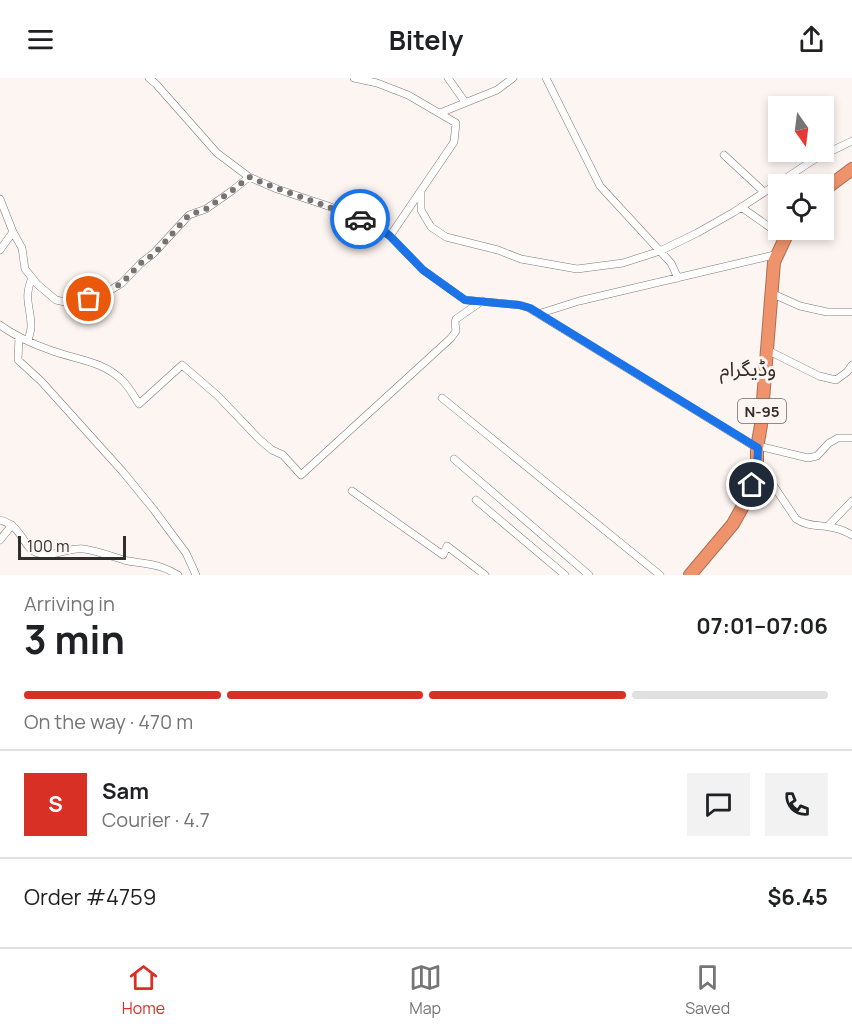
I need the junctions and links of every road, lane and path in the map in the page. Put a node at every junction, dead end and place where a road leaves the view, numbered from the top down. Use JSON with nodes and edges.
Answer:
{"nodes":[{"id":1,"x":149,"y":78,"type":"edge"},
{"id":2,"x":354,"y":78,"type":"edge"},
{"id":3,"x":448,"y":78,"type":"edge"},
{"id":4,"x":513,"y":78,"type":"edge"},
{"id":5,"x":546,"y":78,"type":"edge"},
{"id":6,"x":159,"y":81,"type":"edge"},
{"id":7,"x":465,"y":102,"type":"junction"},
{"id":8,"x":440,"y":113,"type":"junction"},
{"id":9,"x":852,"y":141,"type":"edge"},
{"id":10,"x":724,"y":154,"type":"dead end"},
{"id":11,"x":852,"y":169,"type":"edge"},
{"id":12,"x":249,"y":177,"type":"junction"},
{"id":13,"x":834,"y":182,"type":"edge"},
{"id":14,"x":421,"y":192,"type":"junction"},
{"id":15,"x":764,"y":192,"type":"junction"},
{"id":16,"x":0,"y":199,"type":"edge"},
{"id":17,"x":741,"y":207,"type":"junction"},
{"id":18,"x":768,"y":223,"type":"edge"},
{"id":19,"x":12,"y":232,"type":"junction"},
{"id":20,"x":390,"y":236,"type":"junction"},
{"id":21,"x":784,"y":240,"type":"edge"},
{"id":22,"x":0,"y":250,"type":"edge"},
{"id":23,"x":660,"y":251,"type":"junction"},
{"id":24,"x":778,"y":254,"type":"junction"},
{"id":25,"x":32,"y":278,"type":"junction"},
{"id":26,"x":678,"y":278,"type":"junction"},
{"id":27,"x":771,"y":293,"type":"junction"},
{"id":28,"x":482,"y":301,"type":"junction"},
{"id":29,"x":852,"y":312,"type":"edge"},
{"id":30,"x":538,"y":314,"type":"junction"},
{"id":31,"x":0,"y":326,"type":"edge"},
{"id":32,"x":19,"y":337,"type":"junction"},
{"id":33,"x":28,"y":341,"type":"junction"},
{"id":34,"x":767,"y":350,"type":"junction"},
{"id":35,"x":852,"y":366,"type":"edge"},
{"id":36,"x":442,"y":398,"type":"dead end"},
{"id":37,"x":852,"y":439,"type":"edge"},
{"id":38,"x":758,"y":447,"type":"junction"},
{"id":39,"x":454,"y":459,"type":"dead end"},
{"id":40,"x":757,"y":472,"type":"junction"},
{"id":41,"x":352,"y":491,"type":"dead end"},
{"id":42,"x":476,"y":500,"type":"dead end"},
{"id":43,"x":852,"y":501,"type":"edge"},
{"id":44,"x":0,"y":520,"type":"edge"},
{"id":45,"x":12,"y":525,"type":"junction"},
{"id":46,"x":828,"y":526,"type":"junction"},
{"id":47,"x":852,"y":535,"type":"edge"},
{"id":48,"x":0,"y":540,"type":"edge"},
{"id":49,"x":178,"y":575,"type":"edge"},
{"id":50,"x":196,"y":575,"type":"edge"},
{"id":51,"x":484,"y":575,"type":"edge"},
{"id":52,"x":565,"y":575,"type":"edge"},
{"id":53,"x":589,"y":575,"type":"edge"},
{"id":54,"x":660,"y":575,"type":"edge"},
{"id":55,"x":690,"y":575,"type":"edge"}],
"edges":[{"from":1,"to":6,"type":"street"},
{"from":2,"to":8,"type":"street"},
{"from":3,"to":7,"type":"street"},
{"from":4,"to":7,"type":"street"},
{"from":5,"to":23,"type":"street"},
{"from":6,"to":12,"type":"street"},
{"from":7,"to":8,"type":"street"},
{"from":8,"to":14,"type":"street"},
{"from":9,"to":15,"type":"street"},
{"from":10,"to":15,"type":"street"},
{"from":11,"to":13,"type":"highway"},
{"from":12,"to":20,"type":"street"},
{"from":12,"to":25,"type":"street"},
{"from":14,"to":20,"type":"street"},
{"from":14,"to":23,"type":"street"},
{"from":15,"to":17,"type":"street"},
{"from":16,"to":19,"type":"street"},
{"from":17,"to":18,"type":"street"},
{"from":17,"to":23,"type":"street"},
{"from":19,"to":22,"type":"street"},
{"from":19,"to":25,"type":"street"},
{"from":20,"to":28,"type":"street"},
{"from":21,"to":24,"type":"highway","number":"N-95"},
{"from":23,"to":26,"type":"street"},
{"from":24,"to":26,"type":"street"},
{"from":24,"to":27,"type":"highway","number":"N-95"},
{"from":25,"to":33,"type":"street"},
{"from":26,"to":30,"type":"street"},
{"from":27,"to":29,"type":"street"},
{"from":27,"to":34,"type":"highway","number":"N-95"},
{"from":28,"to":30,"type":"street"},
{"from":28,"to":33,"type":"street"},
{"from":30,"to":38,"type":"street"},
{"from":31,"to":32,"type":"street"},
{"from":32,"to":33,"type":"street"},
{"from":32,"to":50,"type":"street"},
{"from":34,"to":35,"type":"street"},
{"from":34,"to":38,"type":"highway","number":"N-95"},
{"from":36,"to":54,"type":"street"},
{"from":37,"to":38,"type":"street"},
{"from":38,"to":40,"type":"highway","number":"N-95"},
{"from":39,"to":53,"type":"street"},
{"from":40,"to":46,"type":"street"},
{"from":40,"to":55,"type":"highway","number":"N-95"},
{"from":41,"to":51,"type":"street"},
{"from":42,"to":52,"type":"street"},
{"from":43,"to":46,"type":"street"},
{"from":44,"to":45,"type":"street"},
{"from":45,"to":48,"type":"street"},
{"from":45,"to":49,"type":"street"},
{"from":46,"to":47,"type":"street"}]}
